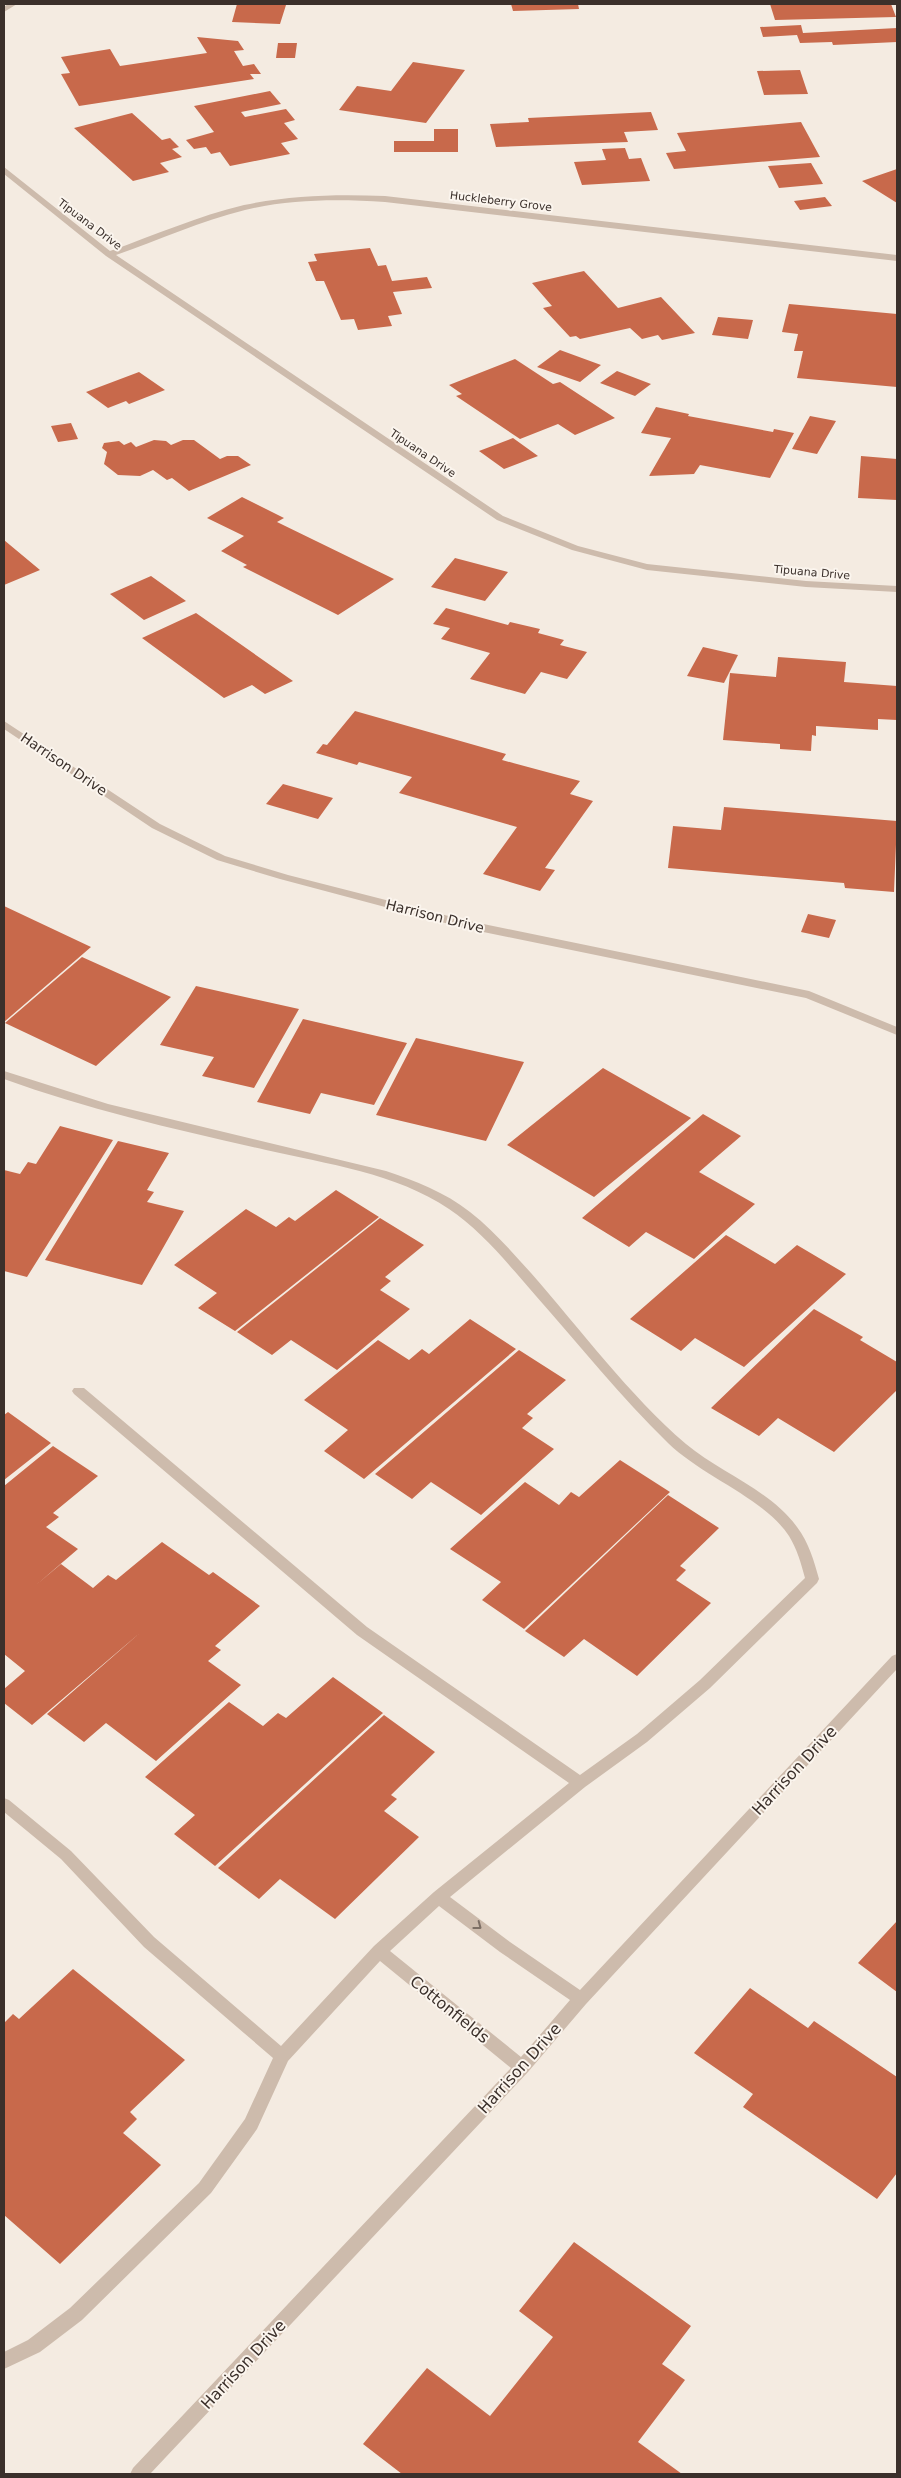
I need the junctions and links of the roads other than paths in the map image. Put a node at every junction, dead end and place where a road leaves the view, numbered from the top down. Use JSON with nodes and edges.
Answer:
{"nodes":[{"id":1,"x":13,"y":4,"type":"edge"},
{"id":2,"x":4,"y":10,"type":"edge"},
{"id":3,"x":4,"y":170,"type":"edge"},
{"id":4,"x":109,"y":254,"type":"junction"},
{"id":5,"x":897,"y":258,"type":"edge"},
{"id":6,"x":897,"y":589,"type":"edge"},
{"id":7,"x":4,"y":724,"type":"edge"},
{"id":8,"x":897,"y":1031,"type":"edge"},
{"id":9,"x":4,"y":1075,"type":"edge"},
{"id":10,"x":80,"y":1391,"type":"dead end"},
{"id":11,"x":897,"y":1660,"type":"edge"},
{"id":12,"x":580,"y":1783,"type":"junction"},
{"id":13,"x":4,"y":1804,"type":"edge"},
{"id":14,"x":439,"y":1896,"type":"junction"},
{"id":15,"x":379,"y":1951,"type":"junction"},
{"id":16,"x":581,"y":1999,"type":"junction"},
{"id":17,"x":282,"y":2056,"type":"junction"},
{"id":18,"x":522,"y":2066,"type":"junction"},
{"id":19,"x":4,"y":2361,"type":"edge"},
{"id":20,"x":139,"y":2474,"type":"edge"}],
"edges":[{"from":1,"to":2,"type":"street"},
{"from":3,"to":4,"type":"street","name":"Tipuana Drive"},
{"from":4,"to":5,"type":"street","name":"Huckleberry Grove"},
{"from":4,"to":6,"type":"street","name":"Tipuana Drive"},
{"from":7,"to":8,"type":"street","name":"Harrison Drive"},
{"from":9,"to":12,"type":"street"},
{"from":10,"to":12,"type":"street"},
{"from":11,"to":16,"type":"street","name":"Harrison Drive"},
{"from":12,"to":14,"type":"street"},
{"from":13,"to":17,"type":"street"},
{"from":14,"to":15,"type":"street"},
{"from":14,"to":16,"type":"street","one_way":true},
{"from":15,"to":17,"type":"street"},
{"from":15,"to":18,"type":"street","name":"Cottonfields"},
{"from":16,"to":18,"type":"street","name":"Harrison Drive"},
{"from":17,"to":19,"type":"street"},
{"from":18,"to":20,"type":"street","name":"Harrison Drive"}]}
